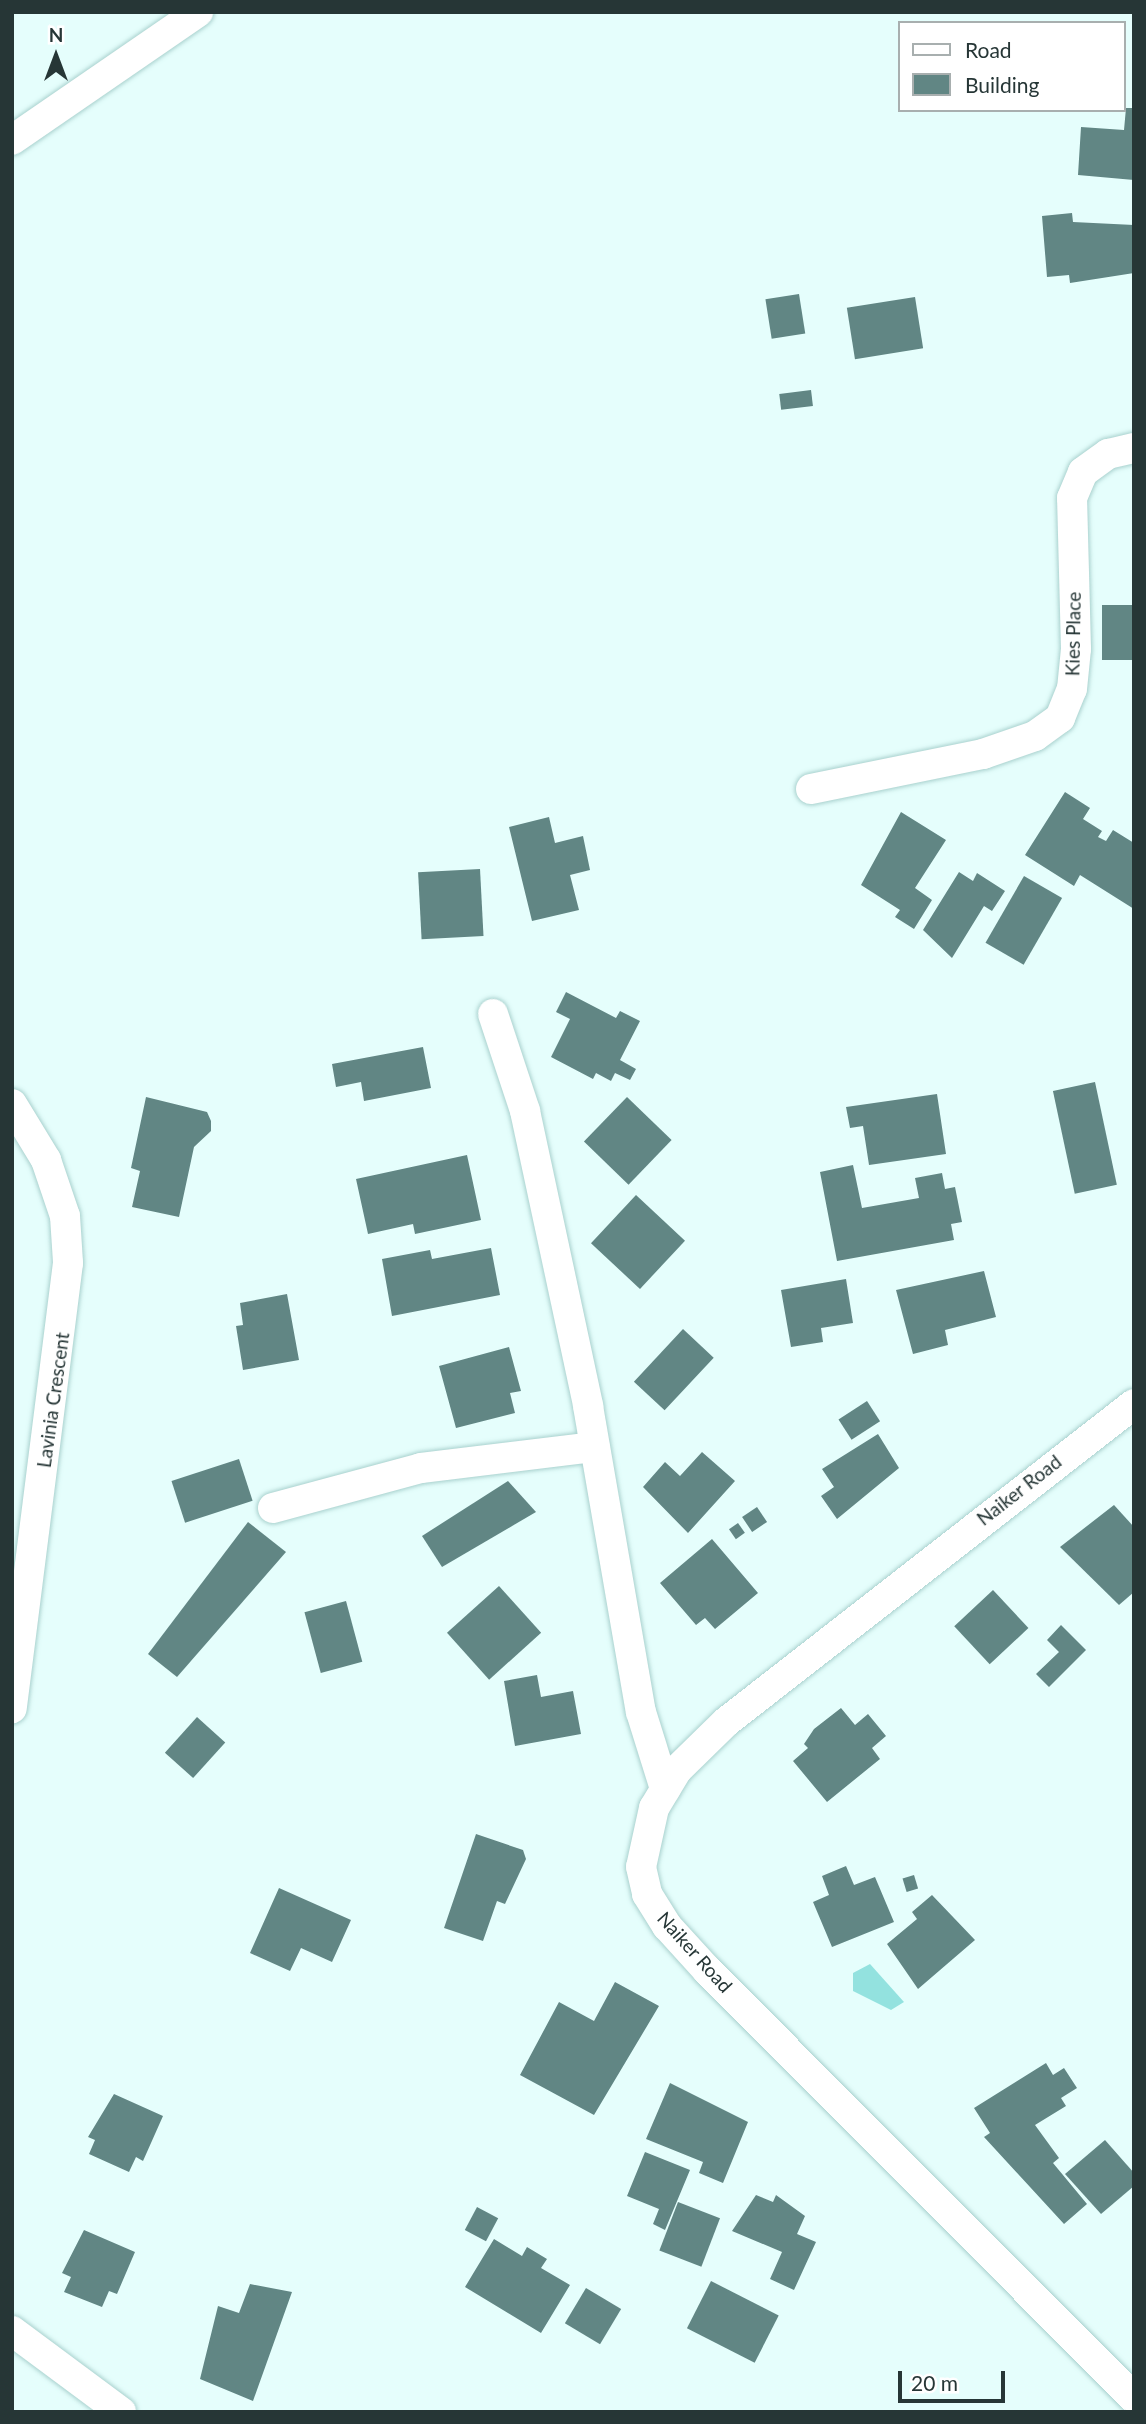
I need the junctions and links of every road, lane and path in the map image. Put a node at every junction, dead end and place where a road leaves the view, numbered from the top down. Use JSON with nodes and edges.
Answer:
{"nodes":[{"id":1,"x":198,"y":12,"type":"edge"},
{"id":2,"x":12,"y":140,"type":"edge"},
{"id":3,"x":1134,"y":448,"type":"edge"},
{"id":4,"x":811,"y":789,"type":"dead end"},
{"id":5,"x":493,"y":1014,"type":"dead end"},
{"id":6,"x":12,"y":1104,"type":"edge"},
{"id":7,"x":1134,"y":1404,"type":"edge"},
{"id":8,"x":595,"y":1447,"type":"junction"},
{"id":9,"x":273,"y":1508,"type":"dead end"},
{"id":10,"x":12,"y":1708,"type":"edge"},
{"id":11,"x":666,"y":1789,"type":"junction"},
{"id":12,"x":12,"y":2331,"type":"edge"},
{"id":13,"x":1134,"y":2398,"type":"edge"},
{"id":14,"x":121,"y":2412,"type":"edge"}],
"edges":[{"from":1,"to":2,"type":"street"},
{"from":3,"to":4,"type":"street","name":"Kies Place"},
{"from":5,"to":8,"type":"street"},
{"from":6,"to":10,"type":"street","name":"Lavinia Crescent"},
{"from":7,"to":11,"type":"street","name":"Naiker Road"},
{"from":8,"to":9,"type":"street"},
{"from":8,"to":11,"type":"street"},
{"from":11,"to":13,"type":"street","name":"Naiker Road"},
{"from":12,"to":14,"type":"street"}]}
